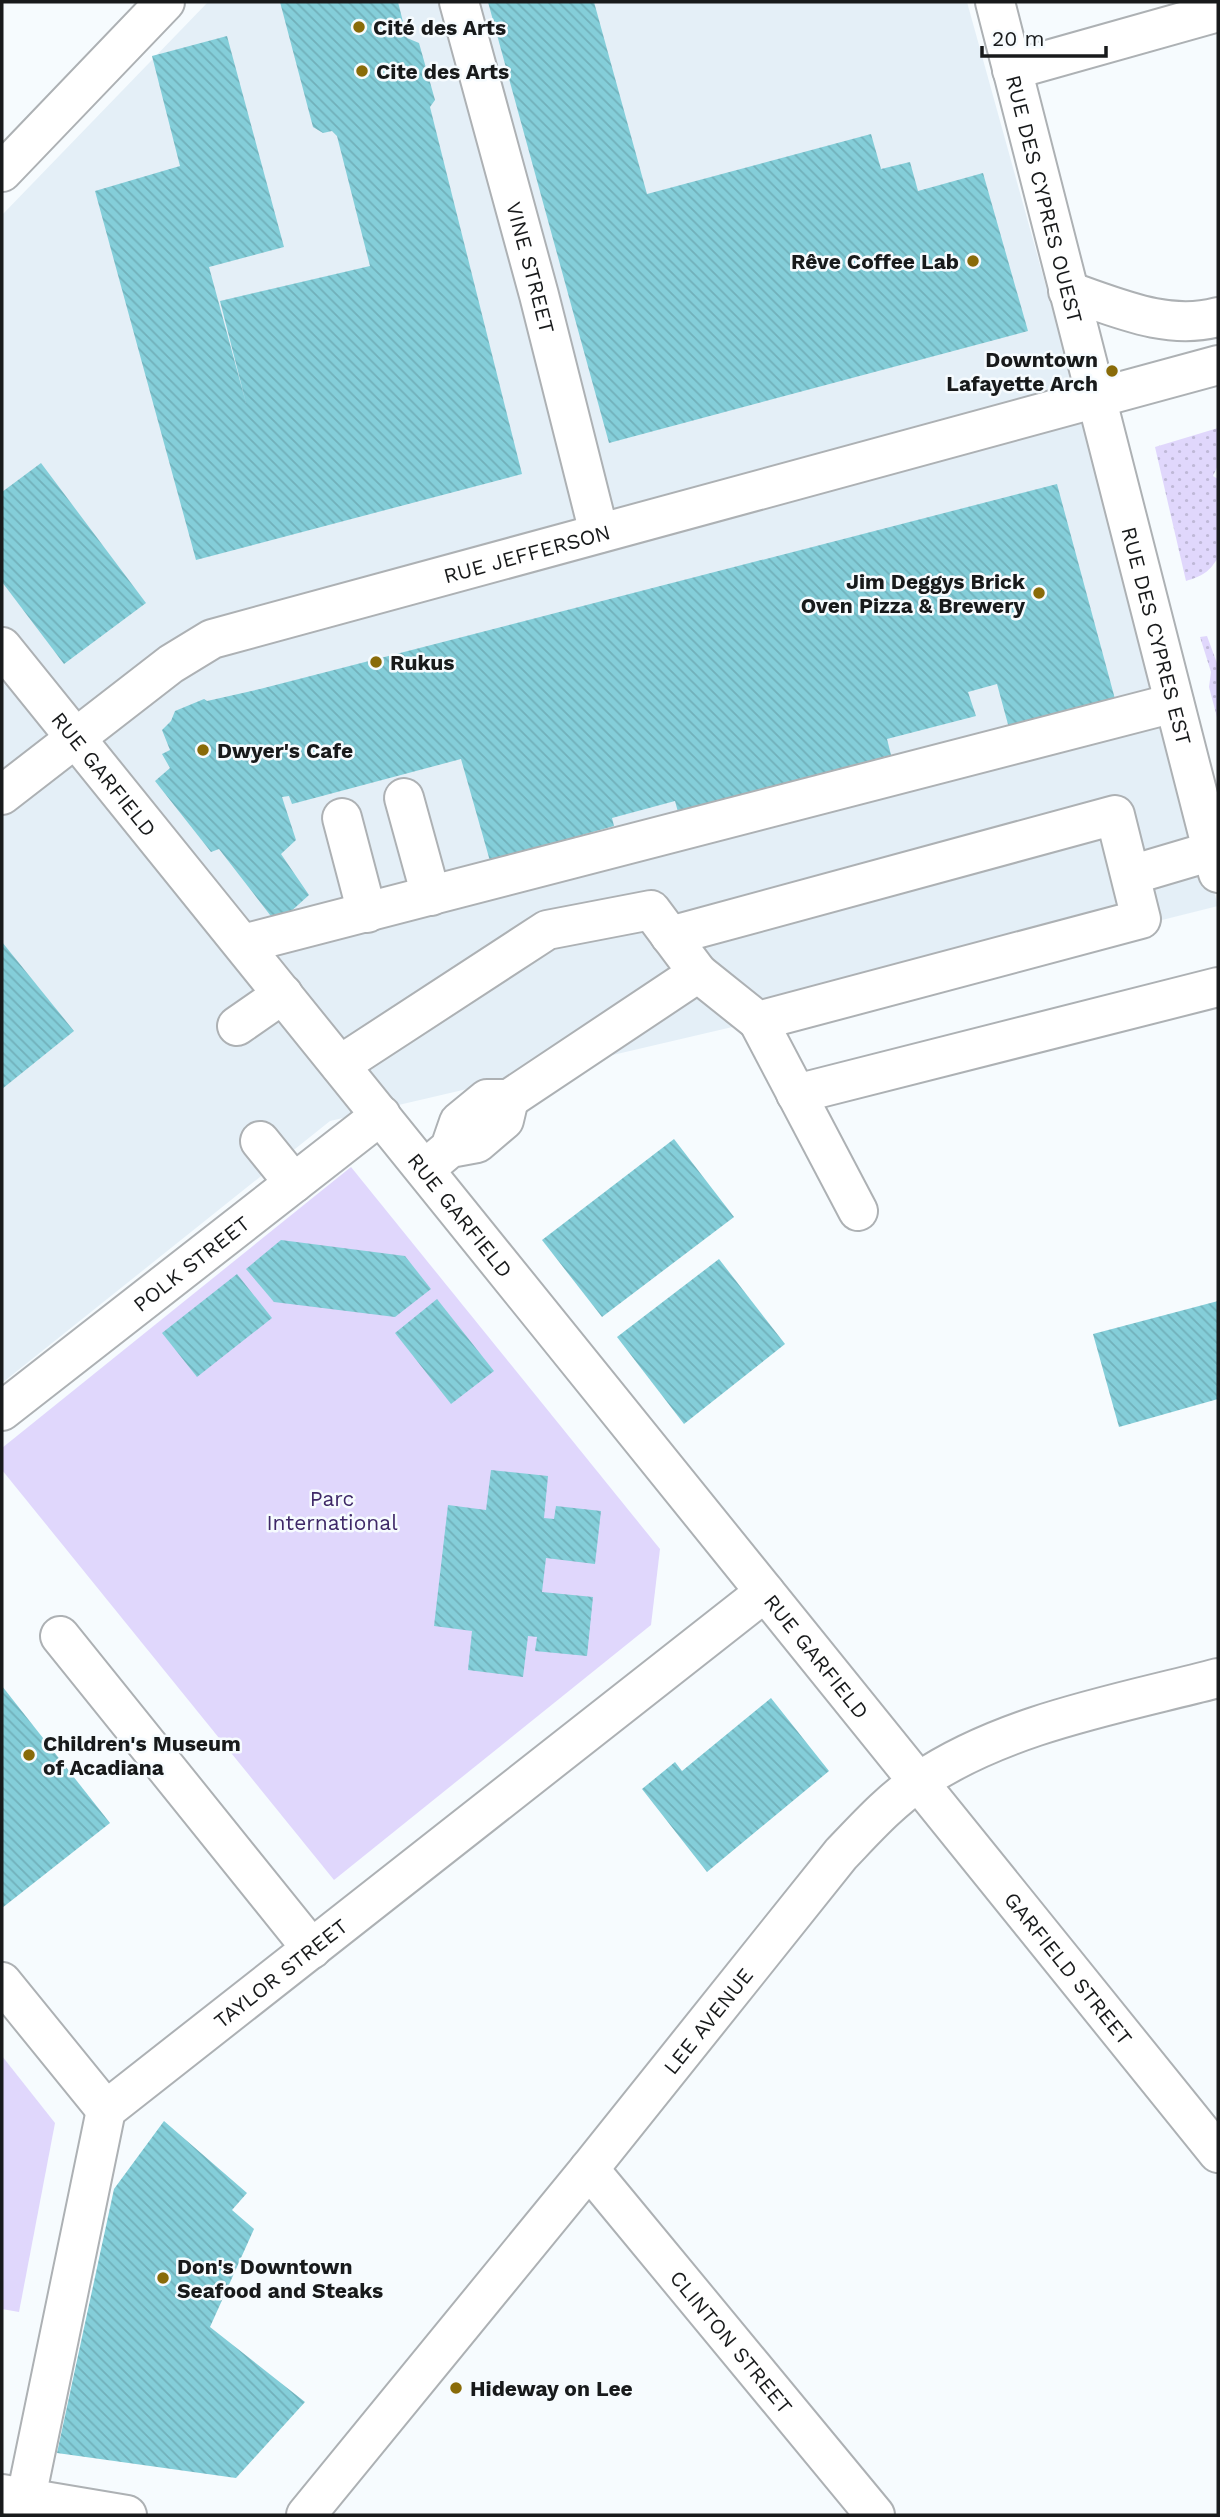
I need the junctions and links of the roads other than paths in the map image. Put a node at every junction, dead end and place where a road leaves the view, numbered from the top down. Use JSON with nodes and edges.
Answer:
{"nodes":[{"id":1,"x":165,"y":2,"type":"edge"},
{"id":2,"x":459,"y":2,"type":"edge"},
{"id":3,"x":995,"y":2,"type":"edge"},
{"id":4,"x":1218,"y":12,"type":"edge"},
{"id":5,"x":1012,"y":69,"type":"junction"},
{"id":6,"x":2,"y":172,"type":"edge"},
{"id":7,"x":1068,"y":291,"type":"junction"},
{"id":8,"x":1218,"y":317,"type":"edge"},
{"id":9,"x":1218,"y":365,"type":"edge"},
{"id":10,"x":1094,"y":398,"type":"junction"},
{"id":11,"x":599,"y":533,"type":"junction"},
{"id":12,"x":2,"y":647,"type":"edge"},
{"id":13,"x":1174,"y":703,"type":"junction"},
{"id":14,"x":76,"y":737,"type":"junction"},
{"id":15,"x":2,"y":795,"type":"edge"},
{"id":16,"x":404,"y":798,"type":"dead end"},
{"id":17,"x":342,"y":818,"type":"dead end"},
{"id":18,"x":1215,"y":862,"type":"edge"},
{"id":19,"x":1131,"y":875,"type":"junction"},
{"id":20,"x":431,"y":896,"type":"junction"},
{"id":21,"x":367,"y":913,"type":"junction"},
{"id":22,"x":670,"y":936,"type":"junction"},
{"id":23,"x":243,"y":944,"type":"junction"},
{"id":24,"x":698,"y":973,"type":"junction"},
{"id":25,"x":1218,"y":987,"type":"edge"},
{"id":26,"x":283,"y":994,"type":"junction"},
{"id":27,"x":758,"y":1021,"type":"junction"},
{"id":28,"x":237,"y":1026,"type":"dead end"},
{"id":29,"x":340,"y":1065,"type":"junction"},
{"id":30,"x":796,"y":1094,"type":"junction"},
{"id":31,"x":381,"y":1115,"type":"junction"},
{"id":32,"x":260,"y":1141,"type":"dead end"},
{"id":33,"x":438,"y":1159,"type":"junction"},
{"id":34,"x":294,"y":1183,"type":"junction"},
{"id":35,"x":858,"y":1211,"type":"dead end"},
{"id":36,"x":2,"y":1411,"type":"edge"},
{"id":37,"x":765,"y":1592,"type":"junction"},
{"id":38,"x":60,"y":1636,"type":"dead end"},
{"id":39,"x":1218,"y":1678,"type":"edge"},
{"id":40,"x":919,"y":1782,"type":"junction"},
{"id":41,"x":312,"y":1949,"type":"junction"},
{"id":42,"x":2,"y":1982,"type":"edge"},
{"id":43,"x":106,"y":2110,"type":"junction"},
{"id":44,"x":1218,"y":2153,"type":"edge"},
{"id":45,"x":589,"y":2169,"type":"junction"},
{"id":46,"x":14,"y":2496,"type":"edge"},
{"id":47,"x":127,"y":2515,"type":"edge"},
{"id":48,"x":306,"y":2515,"type":"edge"},
{"id":49,"x":875,"y":2515,"type":"edge"}],
"edges":[{"from":1,"to":6,"type":"street"},
{"from":2,"to":11,"type":"street","name":"VINE STREET"},
{"from":3,"to":5,"type":"street","name":"RUE DES CYPRES OUEST"},
{"from":4,"to":5,"type":"street"},
{"from":5,"to":7,"type":"street","name":"RUE DES CYPRES OUEST"},
{"from":7,"to":8,"type":"street"},
{"from":7,"to":10,"type":"street","name":"RUE DES CYPRES OUEST"},
{"from":9,"to":10,"type":"street","name":"RUE JEFFERSON"},
{"from":10,"to":11,"type":"street","name":"RUE JEFFERSON"},
{"from":10,"to":13,"type":"street","name":"RUE DES CYPRES EST"},
{"from":11,"to":14,"type":"street","name":"RUE JEFFERSON"},
{"from":12,"to":14,"type":"street","name":"RUE GARFIELD"},
{"from":13,"to":18,"type":"street","name":"RUE DES CYPRES EST"},
{"from":13,"to":20,"type":"street"},
{"from":14,"to":15,"type":"street","name":"RUE JEFFERSON"},
{"from":14,"to":23,"type":"street","name":"RUE GARFIELD"},
{"from":16,"to":20,"type":"street"},
{"from":17,"to":21,"type":"street"},
{"from":18,"to":19,"type":"street"},
{"from":19,"to":22,"type":"street"},
{"from":19,"to":27,"type":"street"},
{"from":20,"to":21,"type":"street"},
{"from":21,"to":23,"type":"street"},
{"from":22,"to":24,"type":"street"},
{"from":22,"to":29,"type":"street"},
{"from":23,"to":26,"type":"street","name":"RUE GARFIELD"},
{"from":24,"to":27,"type":"street"},
{"from":24,"to":33,"type":"street"},
{"from":25,"to":30,"type":"street"},
{"from":26,"to":28,"type":"street"},
{"from":26,"to":29,"type":"street","name":"RUE GARFIELD"},
{"from":27,"to":30,"type":"street"},
{"from":29,"to":31,"type":"street","name":"RUE GARFIELD"},
{"from":30,"to":35,"type":"street"},
{"from":31,"to":33,"type":"street","name":"RUE GARFIELD"},
{"from":31,"to":34,"type":"street","name":"POLK STREET"},
{"from":32,"to":34,"type":"street"},
{"from":33,"to":37,"type":"street","name":"RUE GARFIELD"},
{"from":34,"to":36,"type":"street","name":"POLK STREET"},
{"from":37,"to":40,"type":"street","name":"RUE GARFIELD"},
{"from":37,"to":41,"type":"street","name":"TAYLOR STREET"},
{"from":38,"to":41,"type":"street"},
{"from":39,"to":40,"type":"street","name":"LEE AVENUE"},
{"from":40,"to":44,"type":"street","name":"GARFIELD STREET"},
{"from":40,"to":45,"type":"street","name":"LEE AVENUE"},
{"from":41,"to":43,"type":"street","name":"TAYLOR STREET"},
{"from":42,"to":43,"type":"street"},
{"from":43,"to":46,"type":"street"},
{"from":45,"to":48,"type":"street","name":"LEE AVENUE"},
{"from":45,"to":49,"type":"street","name":"CLINTON STREET"},
{"from":46,"to":47,"type":"street"}]}
